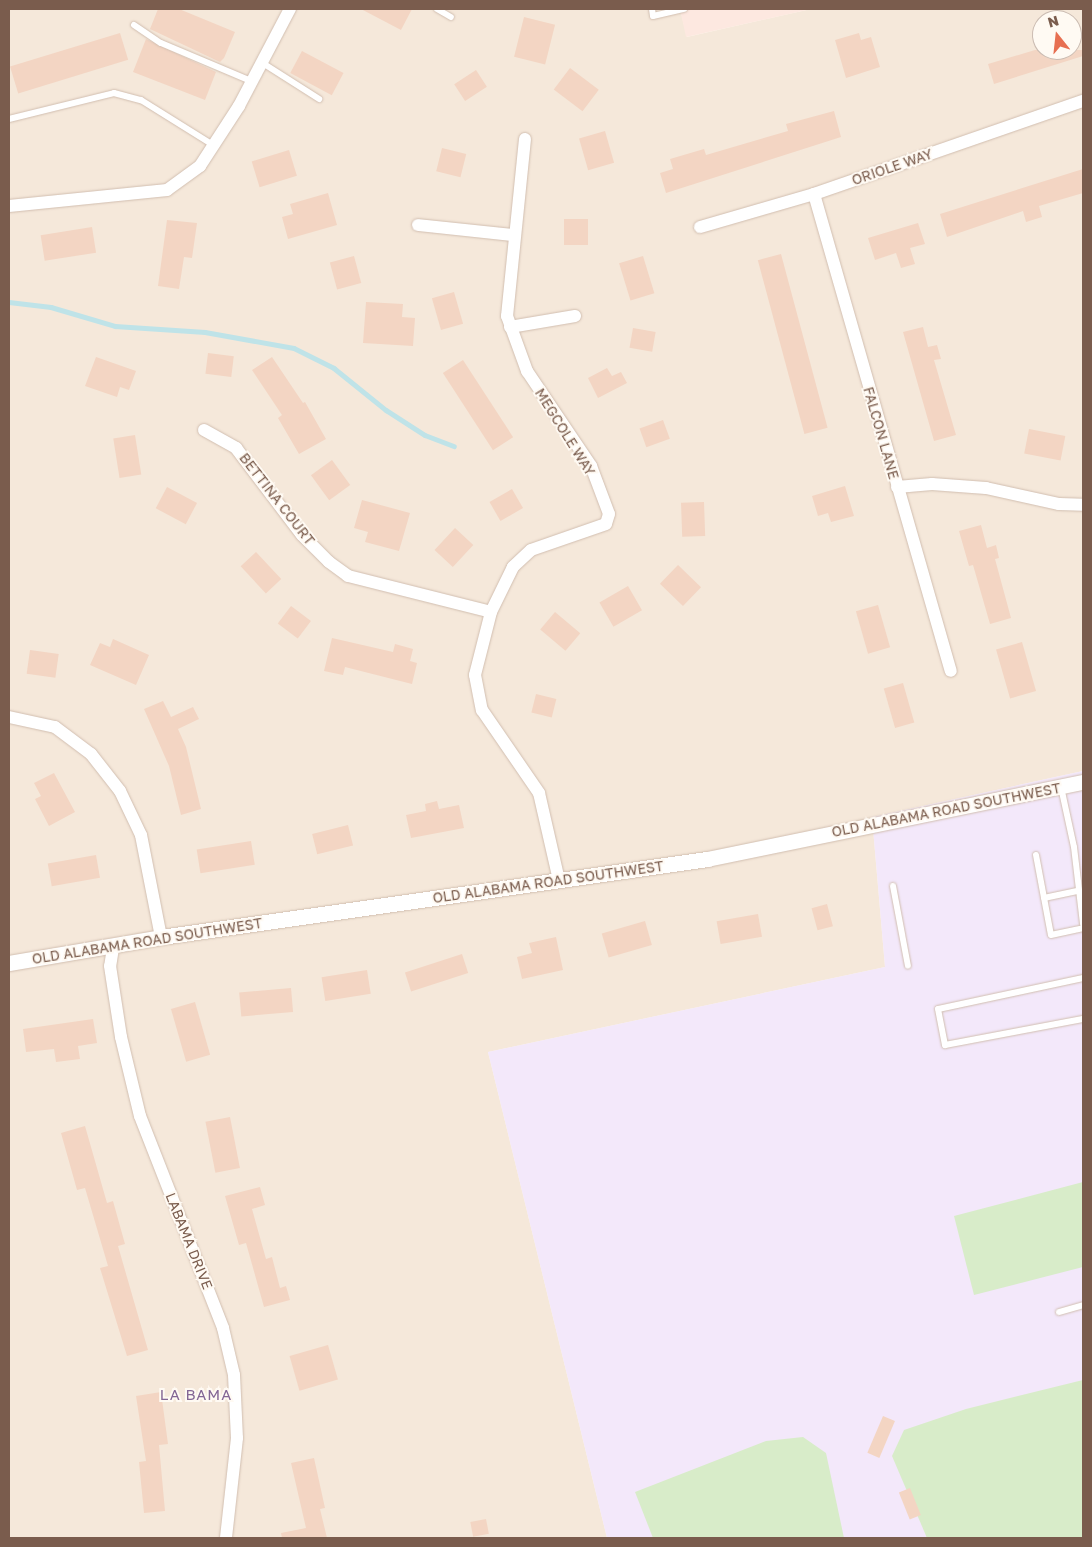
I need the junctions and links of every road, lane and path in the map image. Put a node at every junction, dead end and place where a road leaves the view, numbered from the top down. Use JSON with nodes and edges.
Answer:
{"nodes":[{"id":1,"x":290,"y":9,"type":"edge"},
{"id":2,"x":437,"y":9,"type":"edge"},
{"id":3,"x":652,"y":9,"type":"edge"},
{"id":4,"x":684,"y":9,"type":"edge"},
{"id":5,"x":451,"y":17,"type":"dead end"},
{"id":6,"x":134,"y":25,"type":"dead end"},
{"id":7,"x":261,"y":62,"type":"junction"},
{"id":8,"x":252,"y":81,"type":"junction"},
{"id":9,"x":319,"y":99,"type":"dead end"},
{"id":10,"x":1083,"y":102,"type":"edge"},
{"id":11,"x":9,"y":119,"type":"edge"},
{"id":12,"x":525,"y":139,"type":"dead end"},
{"id":13,"x":213,"y":145,"type":"junction"},
{"id":14,"x":814,"y":194,"type":"junction"},
{"id":15,"x":9,"y":206,"type":"edge"},
{"id":16,"x":418,"y":225,"type":"dead end"},
{"id":17,"x":700,"y":227,"type":"dead end"},
{"id":18,"x":513,"y":235,"type":"junction"},
{"id":19,"x":575,"y":316,"type":"dead end"},
{"id":20,"x":510,"y":327,"type":"junction"},
{"id":21,"x":204,"y":430,"type":"dead end"},
{"id":22,"x":897,"y":487,"type":"junction"},
{"id":23,"x":1083,"y":505,"type":"edge"},
{"id":24,"x":491,"y":612,"type":"junction"},
{"id":25,"x":951,"y":671,"type":"dead end"},
{"id":26,"x":9,"y":717,"type":"edge"},
{"id":27,"x":1083,"y":782,"type":"edge"},
{"id":28,"x":1061,"y":787,"type":"junction"},
{"id":29,"x":1036,"y":855,"type":"dead end"},
{"id":30,"x":558,"y":880,"type":"junction"},
{"id":31,"x":893,"y":886,"type":"dead end"},
{"id":32,"x":1078,"y":891,"type":"junction"},
{"id":33,"x":1044,"y":898,"type":"junction"},
{"id":34,"x":1083,"y":924,"type":"edge"},
{"id":35,"x":1083,"y":928,"type":"edge"},
{"id":36,"x":161,"y":937,"type":"junction"},
{"id":37,"x":113,"y":948,"type":"junction"},
{"id":38,"x":9,"y":963,"type":"edge"},
{"id":39,"x":908,"y":966,"type":"dead end"},
{"id":40,"x":1083,"y":978,"type":"edge"},
{"id":41,"x":1083,"y":1019,"type":"edge"},
{"id":42,"x":1083,"y":1304,"type":"edge"},
{"id":43,"x":1059,"y":1312,"type":"dead end"},
{"id":44,"x":226,"y":1538,"type":"edge"}],
"edges":[{"from":1,"to":7,"type":"street"},
{"from":2,"to":5,"type":"lane"},
{"from":3,"to":4,"type":"lane"},
{"from":6,"to":8,"type":"lane"},
{"from":7,"to":8,"type":"street"},
{"from":7,"to":9,"type":"lane"},
{"from":8,"to":13,"type":"street"},
{"from":10,"to":14,"type":"street","name":"ORIOLE WAY"},
{"from":11,"to":13,"type":"lane"},
{"from":12,"to":18,"type":"street","name":"MEGCOLE WAY"},
{"from":13,"to":15,"type":"street"},
{"from":14,"to":17,"type":"street","name":"ORIOLE WAY"},
{"from":14,"to":22,"type":"street","name":"FALCON LANE"},
{"from":16,"to":18,"type":"street"},
{"from":18,"to":20,"type":"street","name":"MEGCOLE WAY"},
{"from":19,"to":20,"type":"street"},
{"from":20,"to":24,"type":"street","name":"MEGCOLE WAY"},
{"from":21,"to":24,"type":"street","name":"BETTINA COURT"},
{"from":22,"to":23,"type":"street"},
{"from":22,"to":25,"type":"street","name":"FALCON LANE"},
{"from":24,"to":30,"type":"street","name":"MEGCOLE WAY"},
{"from":26,"to":36,"type":"street"},
{"from":27,"to":28,"type":"street","name":"OLD ALABAMA ROAD SOUTHWEST"},
{"from":28,"to":30,"type":"street","name":"OLD ALABAMA ROAD SOUTHWEST"},
{"from":28,"to":32,"type":"lane"},
{"from":29,"to":33,"type":"lane"},
{"from":30,"to":36,"type":"street","name":"OLD ALABAMA ROAD SOUTHWEST"},
{"from":31,"to":39,"type":"lane"},
{"from":32,"to":33,"type":"lane"},
{"from":32,"to":34,"type":"lane"},
{"from":33,"to":35,"type":"lane"},
{"from":36,"to":37,"type":"street","name":"OLD ALABAMA ROAD SOUTHWEST"},
{"from":37,"to":38,"type":"street","name":"OLD ALABAMA ROAD SOUTHWEST"},
{"from":37,"to":44,"type":"street","name":"LABAMA DRIVE"},
{"from":40,"to":41,"type":"lane"},
{"from":42,"to":43,"type":"lane"}]}
